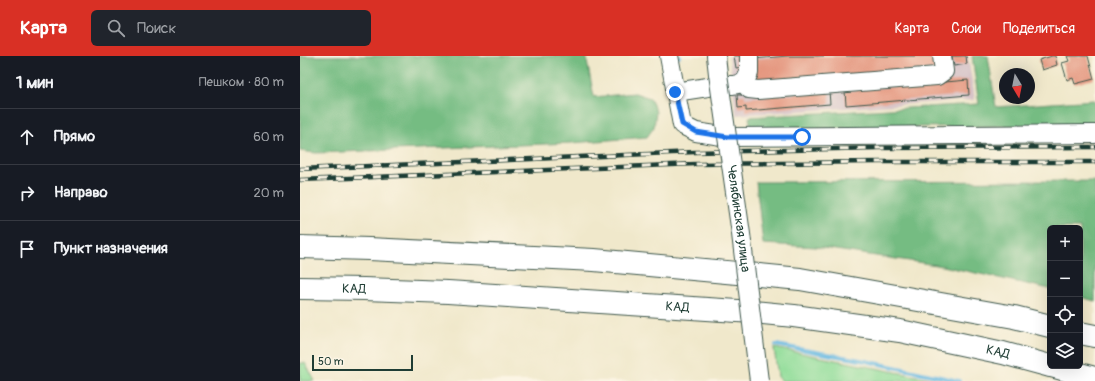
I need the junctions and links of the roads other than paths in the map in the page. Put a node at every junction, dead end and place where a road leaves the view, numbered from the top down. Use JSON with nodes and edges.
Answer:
{"nodes":[{"id":1,"x":669,"y":56,"type":"edge"},
{"id":2,"x":716,"y":56,"type":"edge"},
{"id":3,"x":749,"y":56,"type":"edge"},
{"id":4,"x":942,"y":56,"type":"edge"},
{"id":5,"x":720,"y":79,"type":"junction"},
{"id":6,"x":744,"y":83,"type":"junction"},
{"id":7,"x":675,"y":92,"type":"junction"},
{"id":8,"x":1095,"y":134,"type":"edge"},
{"id":9,"x":728,"y":137,"type":"junction"},
{"id":10,"x":300,"y":246,"type":"edge"},
{"id":11,"x":300,"y":288,"type":"edge"},
{"id":12,"x":1047,"y":325,"type":"edge"},
{"id":13,"x":1083,"y":334,"type":"edge"},
{"id":14,"x":1095,"y":336,"type":"edge"},
{"id":15,"x":1047,"y":365,"type":"edge"},
{"id":16,"x":1062,"y":369,"type":"edge"},
{"id":17,"x":1095,"y":378,"type":"edge"},
{"id":18,"x":759,"y":381,"type":"edge"}],
"edges":[{"from":1,"to":7,"type":"street"},
{"from":2,"to":5,"type":"street","name":"Челябинская улица"},
{"from":3,"to":6,"type":"street"},
{"from":4,"to":6,"type":"street"},
{"from":5,"to":6,"type":"street"},
{"from":5,"to":7,"type":"street"},
{"from":5,"to":9,"type":"street"},
{"from":5,"to":18,"type":"street","name":"Челябинская улица","bridge":true},
{"from":7,"to":9,"type":"street"},
{"from":8,"to":9,"type":"street"},
{"from":10,"to":12,"type":"highway"},
{"from":11,"to":15,"type":"highway","name":"КАД"},
{"from":13,"to":14,"type":"highway"},
{"from":16,"to":17,"type":"highway","name":"КАД"}]}
